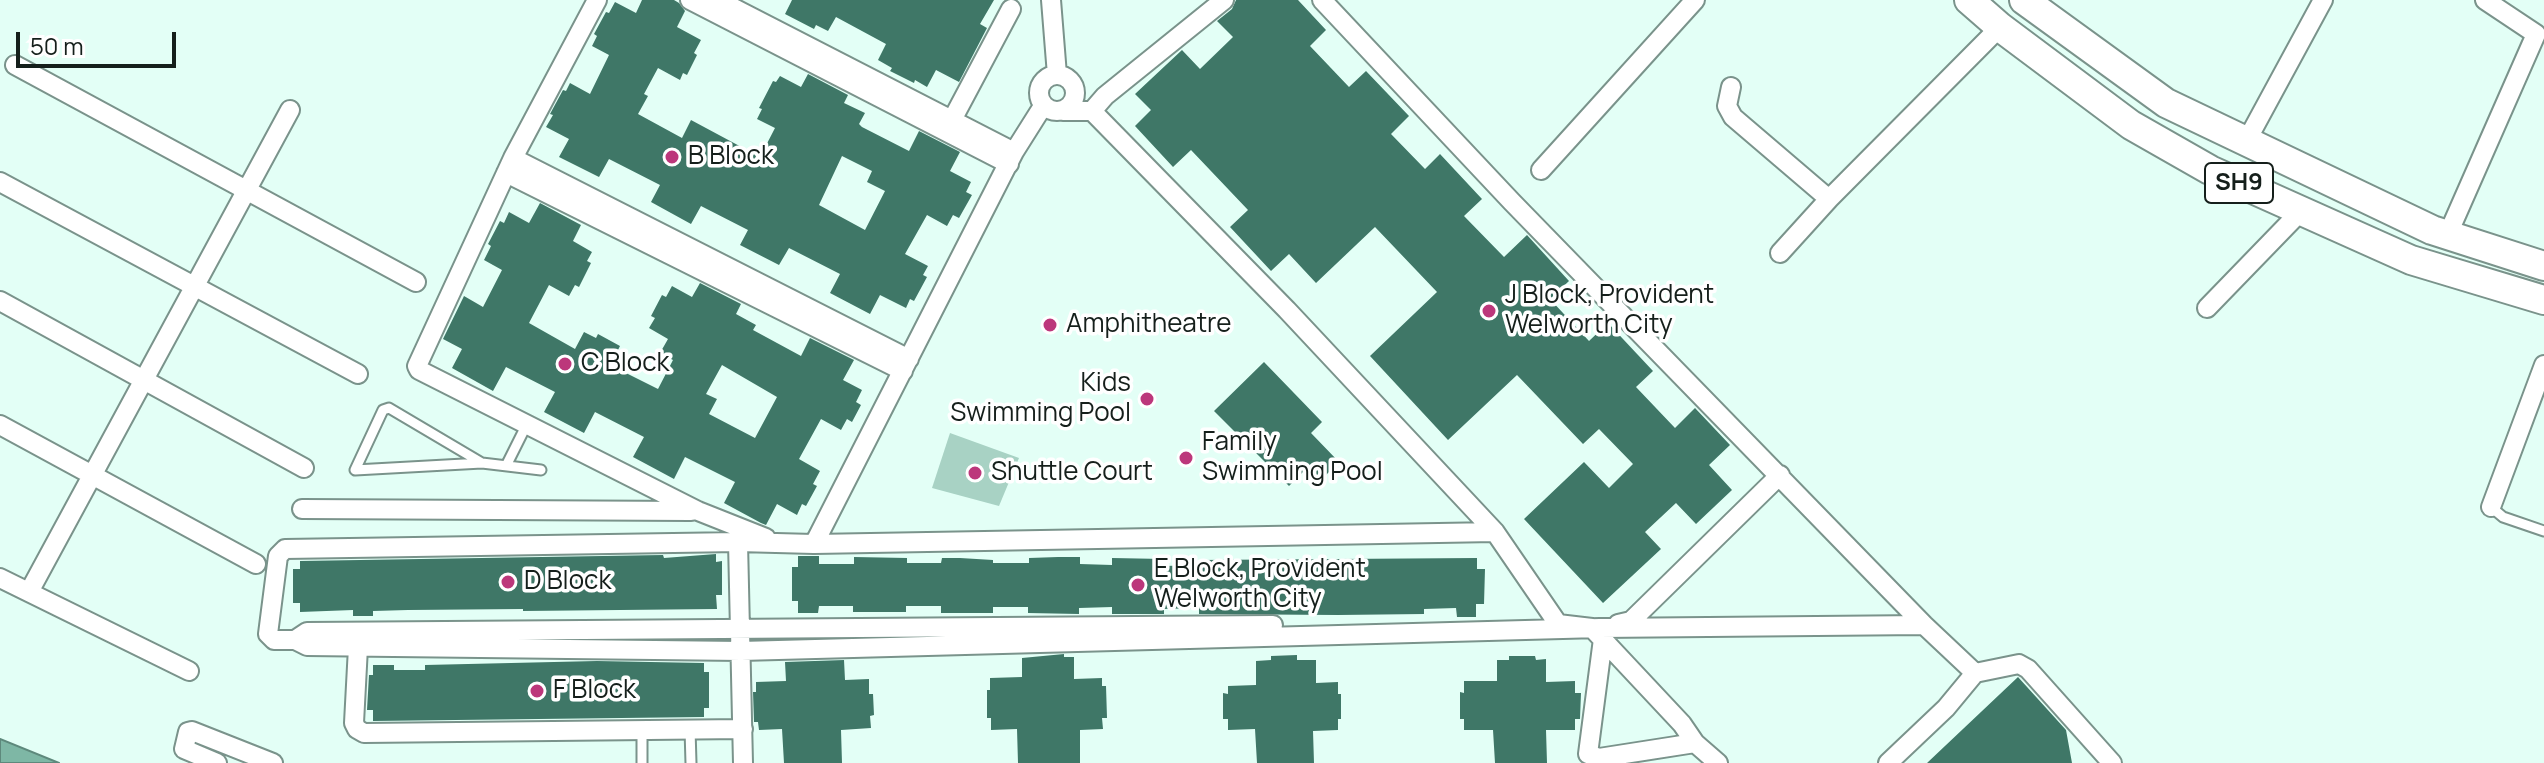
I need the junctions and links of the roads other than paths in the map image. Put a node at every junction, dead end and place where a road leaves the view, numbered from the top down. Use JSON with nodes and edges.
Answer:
{"nodes":[{"id":1,"x":597,"y":0,"type":"edge"},
{"id":2,"x":690,"y":0,"type":"edge"},
{"id":3,"x":718,"y":0,"type":"edge"},
{"id":4,"x":1051,"y":0,"type":"edge"},
{"id":5,"x":1224,"y":0,"type":"edge"},
{"id":6,"x":1322,"y":0,"type":"edge"},
{"id":7,"x":1695,"y":0,"type":"edge"},
{"id":8,"x":1969,"y":0,"type":"edge"},
{"id":9,"x":2024,"y":0,"type":"edge"},
{"id":10,"x":2485,"y":0,"type":"edge"},
{"id":11,"x":2315,"y":3,"type":"edge"},
{"id":12,"x":1011,"y":9,"type":"dead end"},
{"id":13,"x":2000,"y":27,"type":"junction"},
{"id":14,"x":2540,"y":28,"type":"edge"},
{"id":15,"x":15,"y":65,"type":"dead end"},
{"id":16,"x":1057,"y":75,"type":"junction"},
{"id":17,"x":1731,"y":87,"type":"dead end"},
{"id":18,"x":1043,"y":106,"type":"junction"},
{"id":19,"x":290,"y":110,"type":"dead end"},
{"id":20,"x":1063,"y":111,"type":"junction"},
{"id":21,"x":1092,"y":111,"type":"junction"},
{"id":22,"x":952,"y":120,"type":"junction"},
{"id":23,"x":2246,"y":142,"type":"junction"},
{"id":24,"x":1012,"y":158,"type":"junction"},
{"id":25,"x":510,"y":165,"type":"junction"},
{"id":26,"x":1541,"y":170,"type":"dead end"},
{"id":27,"x":0,"y":182,"type":"edge"},
{"id":28,"x":247,"y":190,"type":"junction"},
{"id":29,"x":1829,"y":199,"type":"junction"},
{"id":30,"x":2301,"y":211,"type":"junction"},
{"id":31,"x":2448,"y":234,"type":"junction"},
{"id":32,"x":1780,"y":253,"type":"dead end"},
{"id":33,"x":2544,"y":266,"type":"edge"},
{"id":34,"x":416,"y":282,"type":"dead end"},
{"id":35,"x":194,"y":286,"type":"junction"},
{"id":36,"x":2544,"y":300,"type":"edge"},
{"id":37,"x":0,"y":301,"type":"edge"},
{"id":38,"x":2207,"y":308,"type":"dead end"},
{"id":39,"x":906,"y":365,"type":"junction"},
{"id":40,"x":2544,"y":365,"type":"edge"},
{"id":41,"x":358,"y":374,"type":"dead end"},
{"id":42,"x":144,"y":380,"type":"junction"},
{"id":43,"x":527,"y":424,"type":"junction"},
{"id":44,"x":0,"y":425,"type":"edge"},
{"id":45,"x":482,"y":463,"type":"junction"},
{"id":46,"x":506,"y":466,"type":"junction"},
{"id":47,"x":304,"y":468,"type":"dead end"},
{"id":48,"x":541,"y":470,"type":"dead end"},
{"id":49,"x":92,"y":475,"type":"junction"},
{"id":50,"x":1780,"y":475,"type":"junction"},
{"id":51,"x":2491,"y":507,"type":"joint"},
{"id":52,"x":302,"y":509,"type":"dead end"},
{"id":53,"x":698,"y":511,"type":"junction"},
{"id":54,"x":2544,"y":531,"type":"edge"},
{"id":55,"x":1495,"y":532,"type":"junction"},
{"id":56,"x":738,"y":542,"type":"junction"},
{"id":57,"x":780,"y":544,"type":"junction"},
{"id":58,"x":814,"y":544,"type":"junction"},
{"id":59,"x":256,"y":564,"type":"dead end"},
{"id":60,"x":0,"y":578,"type":"edge"},
{"id":61,"x":29,"y":592,"type":"junction"},
{"id":62,"x":1558,"y":624,"type":"junction"},
{"id":63,"x":1924,"y":625,"type":"junction"},
{"id":64,"x":740,"y":627,"type":"junction"},
{"id":65,"x":1599,"y":632,"type":"junction"},
{"id":66,"x":295,"y":640,"type":"junction"},
{"id":67,"x":358,"y":647,"type":"junction"},
{"id":68,"x":741,"y":651,"type":"junction"},
{"id":69,"x":189,"y":671,"type":"dead end"},
{"id":70,"x":1975,"y":673,"type":"junction"},
{"id":71,"x":690,"y":729,"type":"junction"},
{"id":72,"x":743,"y":729,"type":"junction"},
{"id":73,"x":642,"y":730,"type":"junction"},
{"id":74,"x":1695,"y":743,"type":"junction"},
{"id":75,"x":2103,"y":760,"type":"edge"},
{"id":76,"x":217,"y":763,"type":"edge"},
{"id":77,"x":273,"y":763,"type":"edge"},
{"id":78,"x":642,"y":763,"type":"edge"},
{"id":79,"x":691,"y":763,"type":"edge"},
{"id":80,"x":743,"y":763,"type":"edge"},
{"id":81,"x":1718,"y":763,"type":"edge"},
{"id":82,"x":1888,"y":763,"type":"edge"}],
"edges":[{"from":1,"to":25,"type":"street"},
{"from":2,"to":24,"type":"street"},
{"from":3,"to":22,"type":"street"},
{"from":4,"to":16,"type":"street"},
{"from":5,"to":21,"type":"street"},
{"from":6,"to":50,"type":"street"},
{"from":7,"to":26,"type":"street"},
{"from":8,"to":13,"type":"main road","number":"SH9"},
{"from":9,"to":23,"type":"main road","number":"SH9"},
{"from":10,"to":14,"type":"street"},
{"from":11,"to":23,"type":"street"},
{"from":12,"to":22,"type":"street"},
{"from":13,"to":29,"type":"street"},
{"from":13,"to":30,"type":"main road","number":"SH9"},
{"from":14,"to":31,"type":"street"},
{"from":15,"to":28,"type":"street"},
{"from":16,"to":18,"type":"street"},
{"from":16,"to":20,"type":"street"},
{"from":17,"to":29,"type":"street"},
{"from":18,"to":20,"type":"street"},
{"from":18,"to":24,"type":"street"},
{"from":19,"to":28,"type":"street"},
{"from":20,"to":21,"type":"street"},
{"from":21,"to":55,"type":"street"},
{"from":22,"to":24,"type":"street"},
{"from":23,"to":31,"type":"main road","number":"SH9"},
{"from":24,"to":39,"type":"street"},
{"from":25,"to":39,"type":"street"},
{"from":25,"to":43,"type":"street"},
{"from":27,"to":35,"type":"street"},
{"from":28,"to":34,"type":"street"},
{"from":28,"to":35,"type":"street"},
{"from":29,"to":32,"type":"street"},
{"from":30,"to":36,"type":"main road","number":"SH9"},
{"from":30,"to":38,"type":"street"},
{"from":31,"to":33,"type":"main road","number":"SH9"},
{"from":35,"to":41,"type":"street"},
{"from":35,"to":42,"type":"street"},
{"from":37,"to":42,"type":"street"},
{"from":39,"to":58,"type":"street"},
{"from":40,"to":51,"type":"street"},
{"from":42,"to":47,"type":"street"},
{"from":42,"to":49,"type":"street"},
{"from":43,"to":46,"type":"lane"},
{"from":43,"to":53,"type":"street"},
{"from":44,"to":49,"type":"street"},
{"from":45,"to":45,"type":"lane"},
{"from":45,"to":46,"type":"lane"},
{"from":46,"to":48,"type":"lane"},
{"from":49,"to":59,"type":"street"},
{"from":49,"to":61,"type":"street"},
{"from":50,"to":63,"type":"street"},
{"from":50,"to":65,"type":"street"},
{"from":51,"to":54,"type":"lane"},
{"from":52,"to":53,"type":"street"},
{"from":53,"to":57,"type":"street"},
{"from":55,"to":58,"type":"street"},
{"from":55,"to":62,"type":"street"},
{"from":56,"to":57,"type":"street"},
{"from":56,"to":64,"type":"street"},
{"from":56,"to":66,"type":"street"},
{"from":57,"to":58,"type":"street"},
{"from":60,"to":61,"type":"street"},
{"from":61,"to":69,"type":"street"},
{"from":62,"to":64,"type":"street"},
{"from":62,"to":65,"type":"street"},
{"from":63,"to":65,"type":"street"},
{"from":63,"to":70,"type":"street"},
{"from":64,"to":66,"type":"street"},
{"from":64,"to":68,"type":"street"},
{"from":65,"to":68,"type":"street"},
{"from":65,"to":74,"type":"street"},
{"from":65,"to":74,"type":"street"},
{"from":66,"to":67,"type":"street"},
{"from":67,"to":68,"type":"street"},
{"from":67,"to":73,"type":"street"},
{"from":68,"to":72,"type":"street"},
{"from":70,"to":75,"type":"street"},
{"from":70,"to":82,"type":"street"},
{"from":71,"to":72,"type":"street"},
{"from":71,"to":73,"type":"street"},
{"from":71,"to":79,"type":"lane"},
{"from":72,"to":80,"type":"street"},
{"from":73,"to":78,"type":"lane"},
{"from":74,"to":81,"type":"street"},
{"from":76,"to":77,"type":"street"}]}
